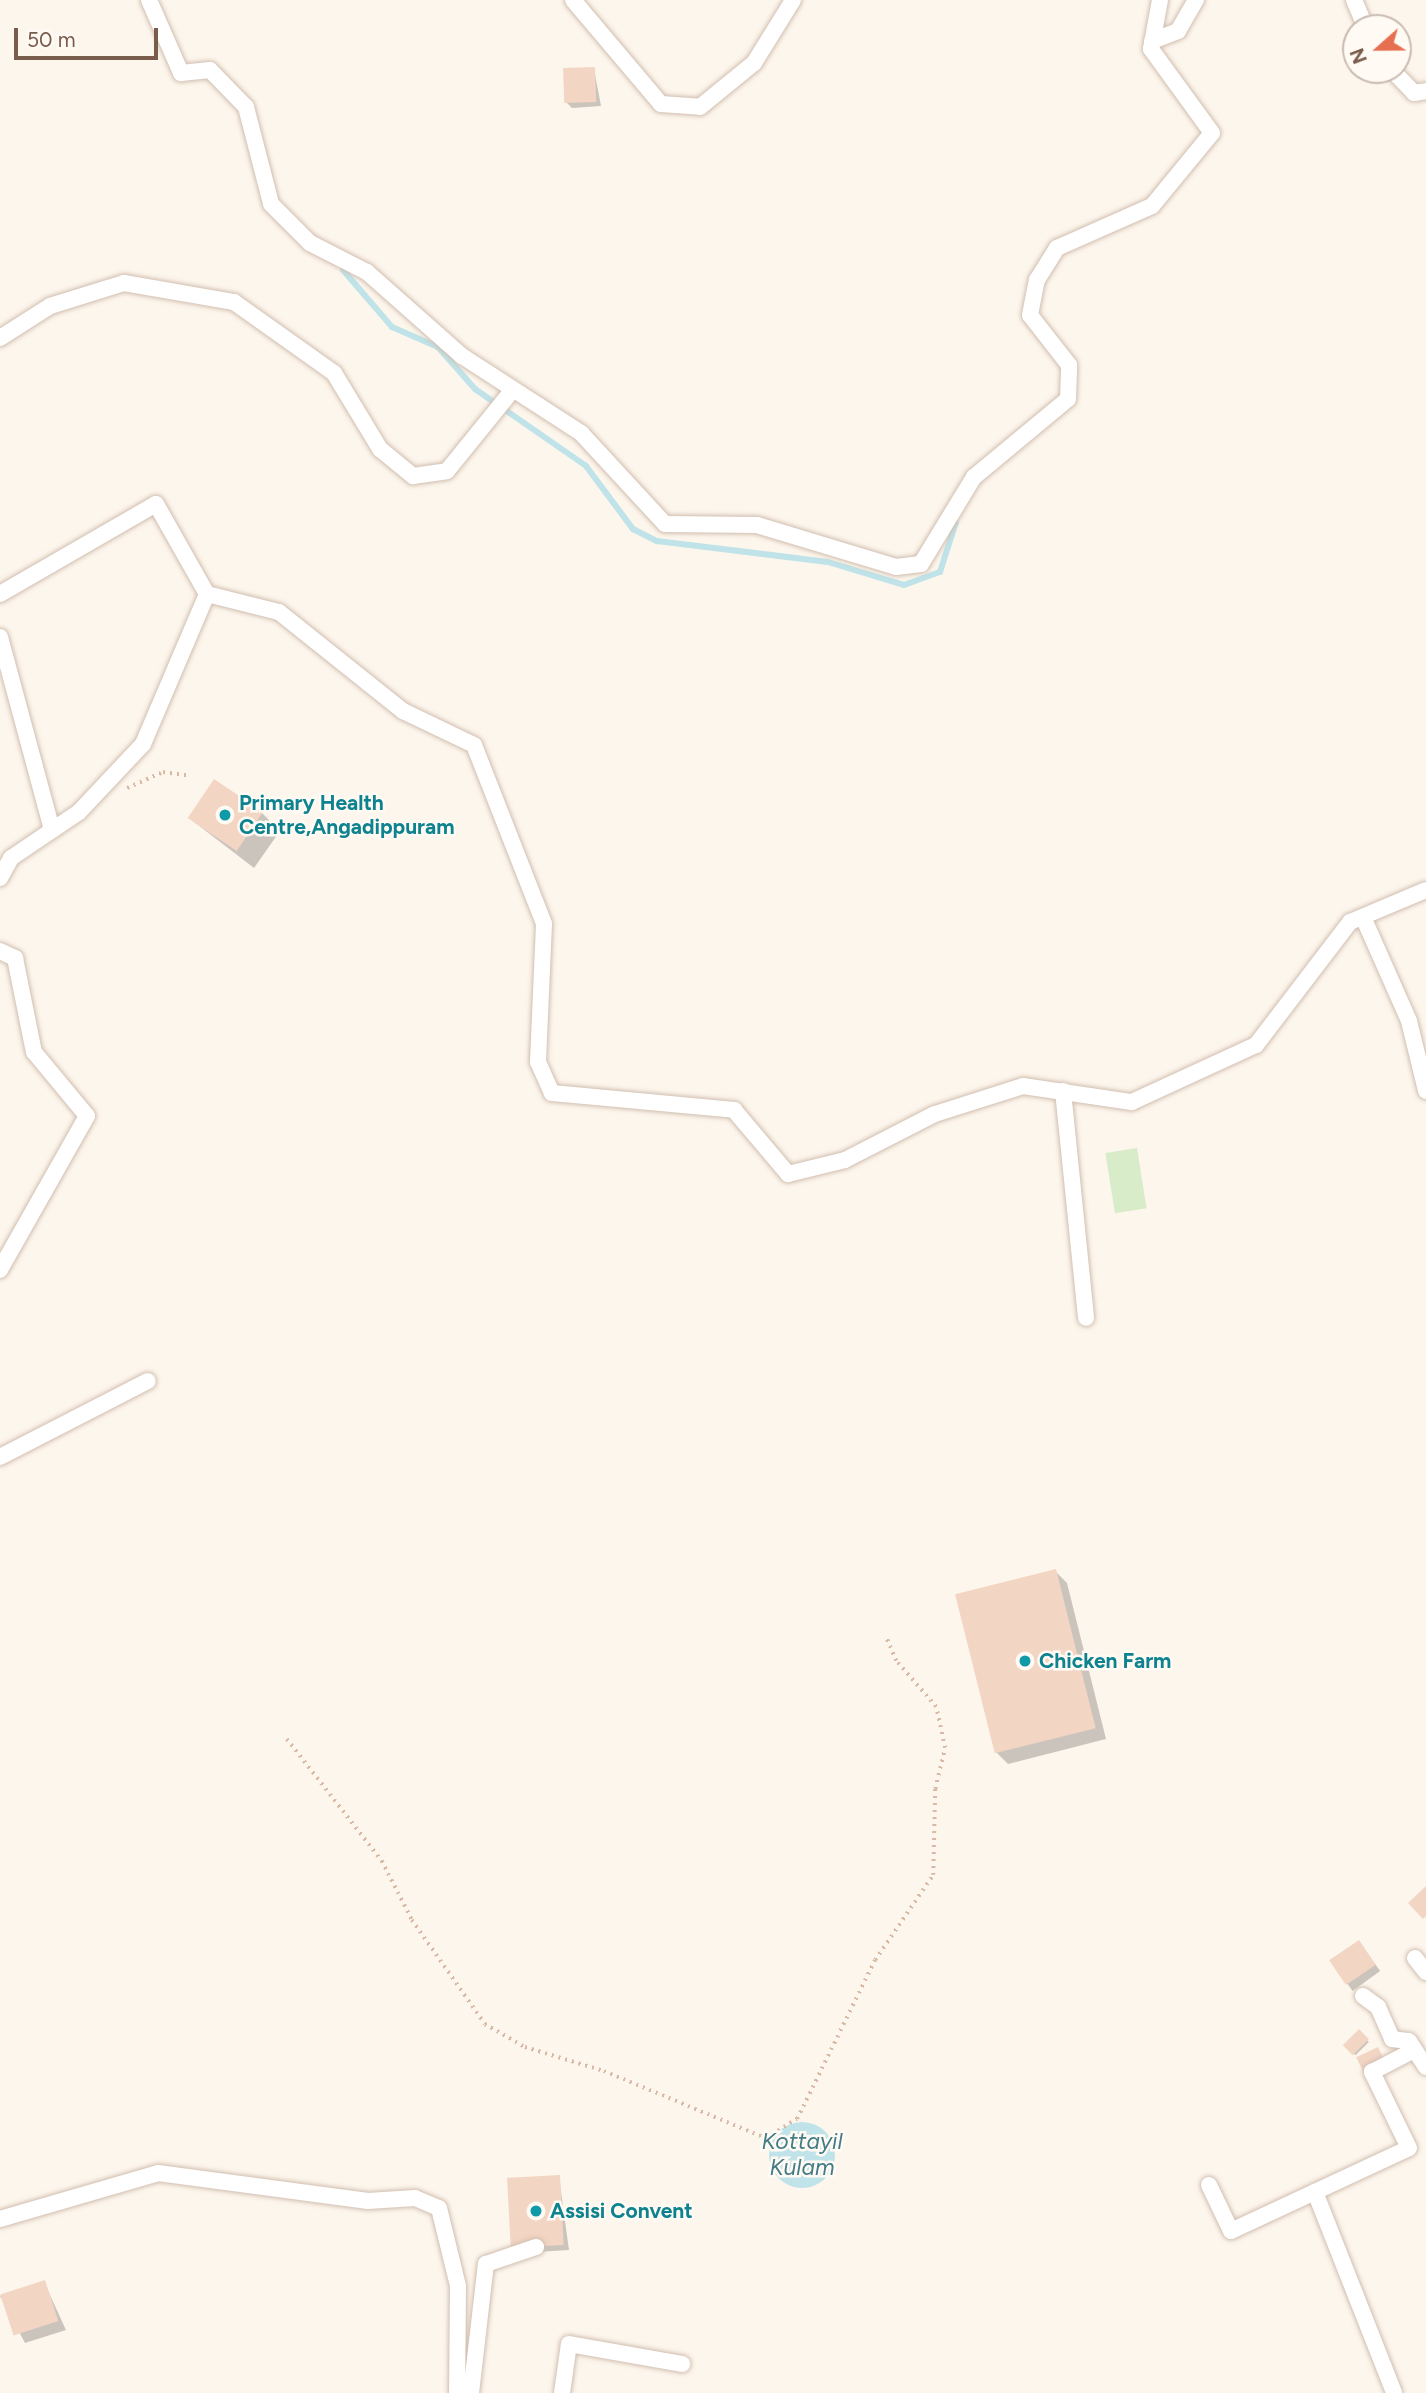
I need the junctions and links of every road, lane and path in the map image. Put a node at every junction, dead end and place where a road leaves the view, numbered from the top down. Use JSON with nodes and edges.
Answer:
{"nodes":[{"id":1,"x":149,"y":0,"type":"edge"},
{"id":2,"x":573,"y":0,"type":"edge"},
{"id":3,"x":793,"y":0,"type":"edge"},
{"id":4,"x":1160,"y":0,"type":"edge"},
{"id":5,"x":1196,"y":0,"type":"edge"},
{"id":6,"x":1152,"y":41,"type":"junction"},
{"id":7,"x":1405,"y":84,"type":"edge"},
{"id":8,"x":1426,"y":91,"type":"edge"},
{"id":9,"x":0,"y":338,"type":"edge"},
{"id":10,"x":511,"y":392,"type":"junction"},
{"id":11,"x":0,"y":594,"type":"edge"},
{"id":12,"x":207,"y":594,"type":"junction"},
{"id":13,"x":0,"y":637,"type":"edge"},
{"id":14,"x":190,"y":776,"type":"dead end"},
{"id":15,"x":117,"y":792,"type":"dead end"},
{"id":16,"x":52,"y":830,"type":"junction"},
{"id":17,"x":0,"y":878,"type":"edge"},
{"id":18,"x":1426,"y":890,"type":"edge"},
{"id":19,"x":1363,"y":917,"type":"junction"},
{"id":20,"x":0,"y":951,"type":"edge"},
{"id":21,"x":1063,"y":1091,"type":"junction"},
{"id":22,"x":1426,"y":1091,"type":"edge"},
{"id":23,"x":0,"y":1270,"type":"edge"},
{"id":24,"x":1086,"y":1318,"type":"dead end"},
{"id":25,"x":148,"y":1381,"type":"dead end"},
{"id":26,"x":0,"y":1458,"type":"edge"},
{"id":27,"x":886,"y":1638,"type":"dead end"},
{"id":28,"x":287,"y":1738,"type":"dead end"},
{"id":29,"x":1426,"y":1957,"type":"edge"},
{"id":30,"x":1426,"y":1972,"type":"edge"},
{"id":31,"x":1363,"y":1996,"type":"dead end"},
{"id":32,"x":1415,"y":2050,"type":"junction"},
{"id":33,"x":1426,"y":2067,"type":"edge"},
{"id":34,"x":1209,"y":2185,"type":"dead end"},
{"id":35,"x":1315,"y":2192,"type":"junction"},
{"id":36,"x":0,"y":2219,"type":"edge"},
{"id":37,"x":536,"y":2247,"type":"dead end"},
{"id":38,"x":682,"y":2364,"type":"dead end"},
{"id":39,"x":457,"y":2393,"type":"edge"},
{"id":40,"x":471,"y":2393,"type":"edge"},
{"id":41,"x":562,"y":2393,"type":"edge"},
{"id":42,"x":1394,"y":2393,"type":"edge"}],
"edges":[{"from":1,"to":10,"type":"street"},
{"from":2,"to":3,"type":"street"},
{"from":4,"to":6,"type":"street"},
{"from":5,"to":6,"type":"street"},
{"from":6,"to":10,"type":"street"},
{"from":7,"to":8,"type":"street"},
{"from":9,"to":10,"type":"street"},
{"from":11,"to":12,"type":"street"},
{"from":12,"to":16,"type":"street"},
{"from":12,"to":21,"type":"street"},
{"from":13,"to":16,"type":"street"},
{"from":14,"to":15,"type":"path"},
{"from":16,"to":17,"type":"street"},
{"from":18,"to":19,"type":"street"},
{"from":19,"to":21,"type":"street"},
{"from":19,"to":22,"type":"street"},
{"from":20,"to":23,"type":"street"},
{"from":21,"to":24,"type":"street"},
{"from":25,"to":26,"type":"street"},
{"from":27,"to":28,"type":"path"},
{"from":29,"to":30,"type":"street"},
{"from":31,"to":32,"type":"street"},
{"from":32,"to":33,"type":"street"},
{"from":32,"to":35,"type":"street"},
{"from":34,"to":35,"type":"street"},
{"from":35,"to":42,"type":"street"},
{"from":36,"to":39,"type":"street"},
{"from":37,"to":40,"type":"street"},
{"from":38,"to":41,"type":"street"}]}
